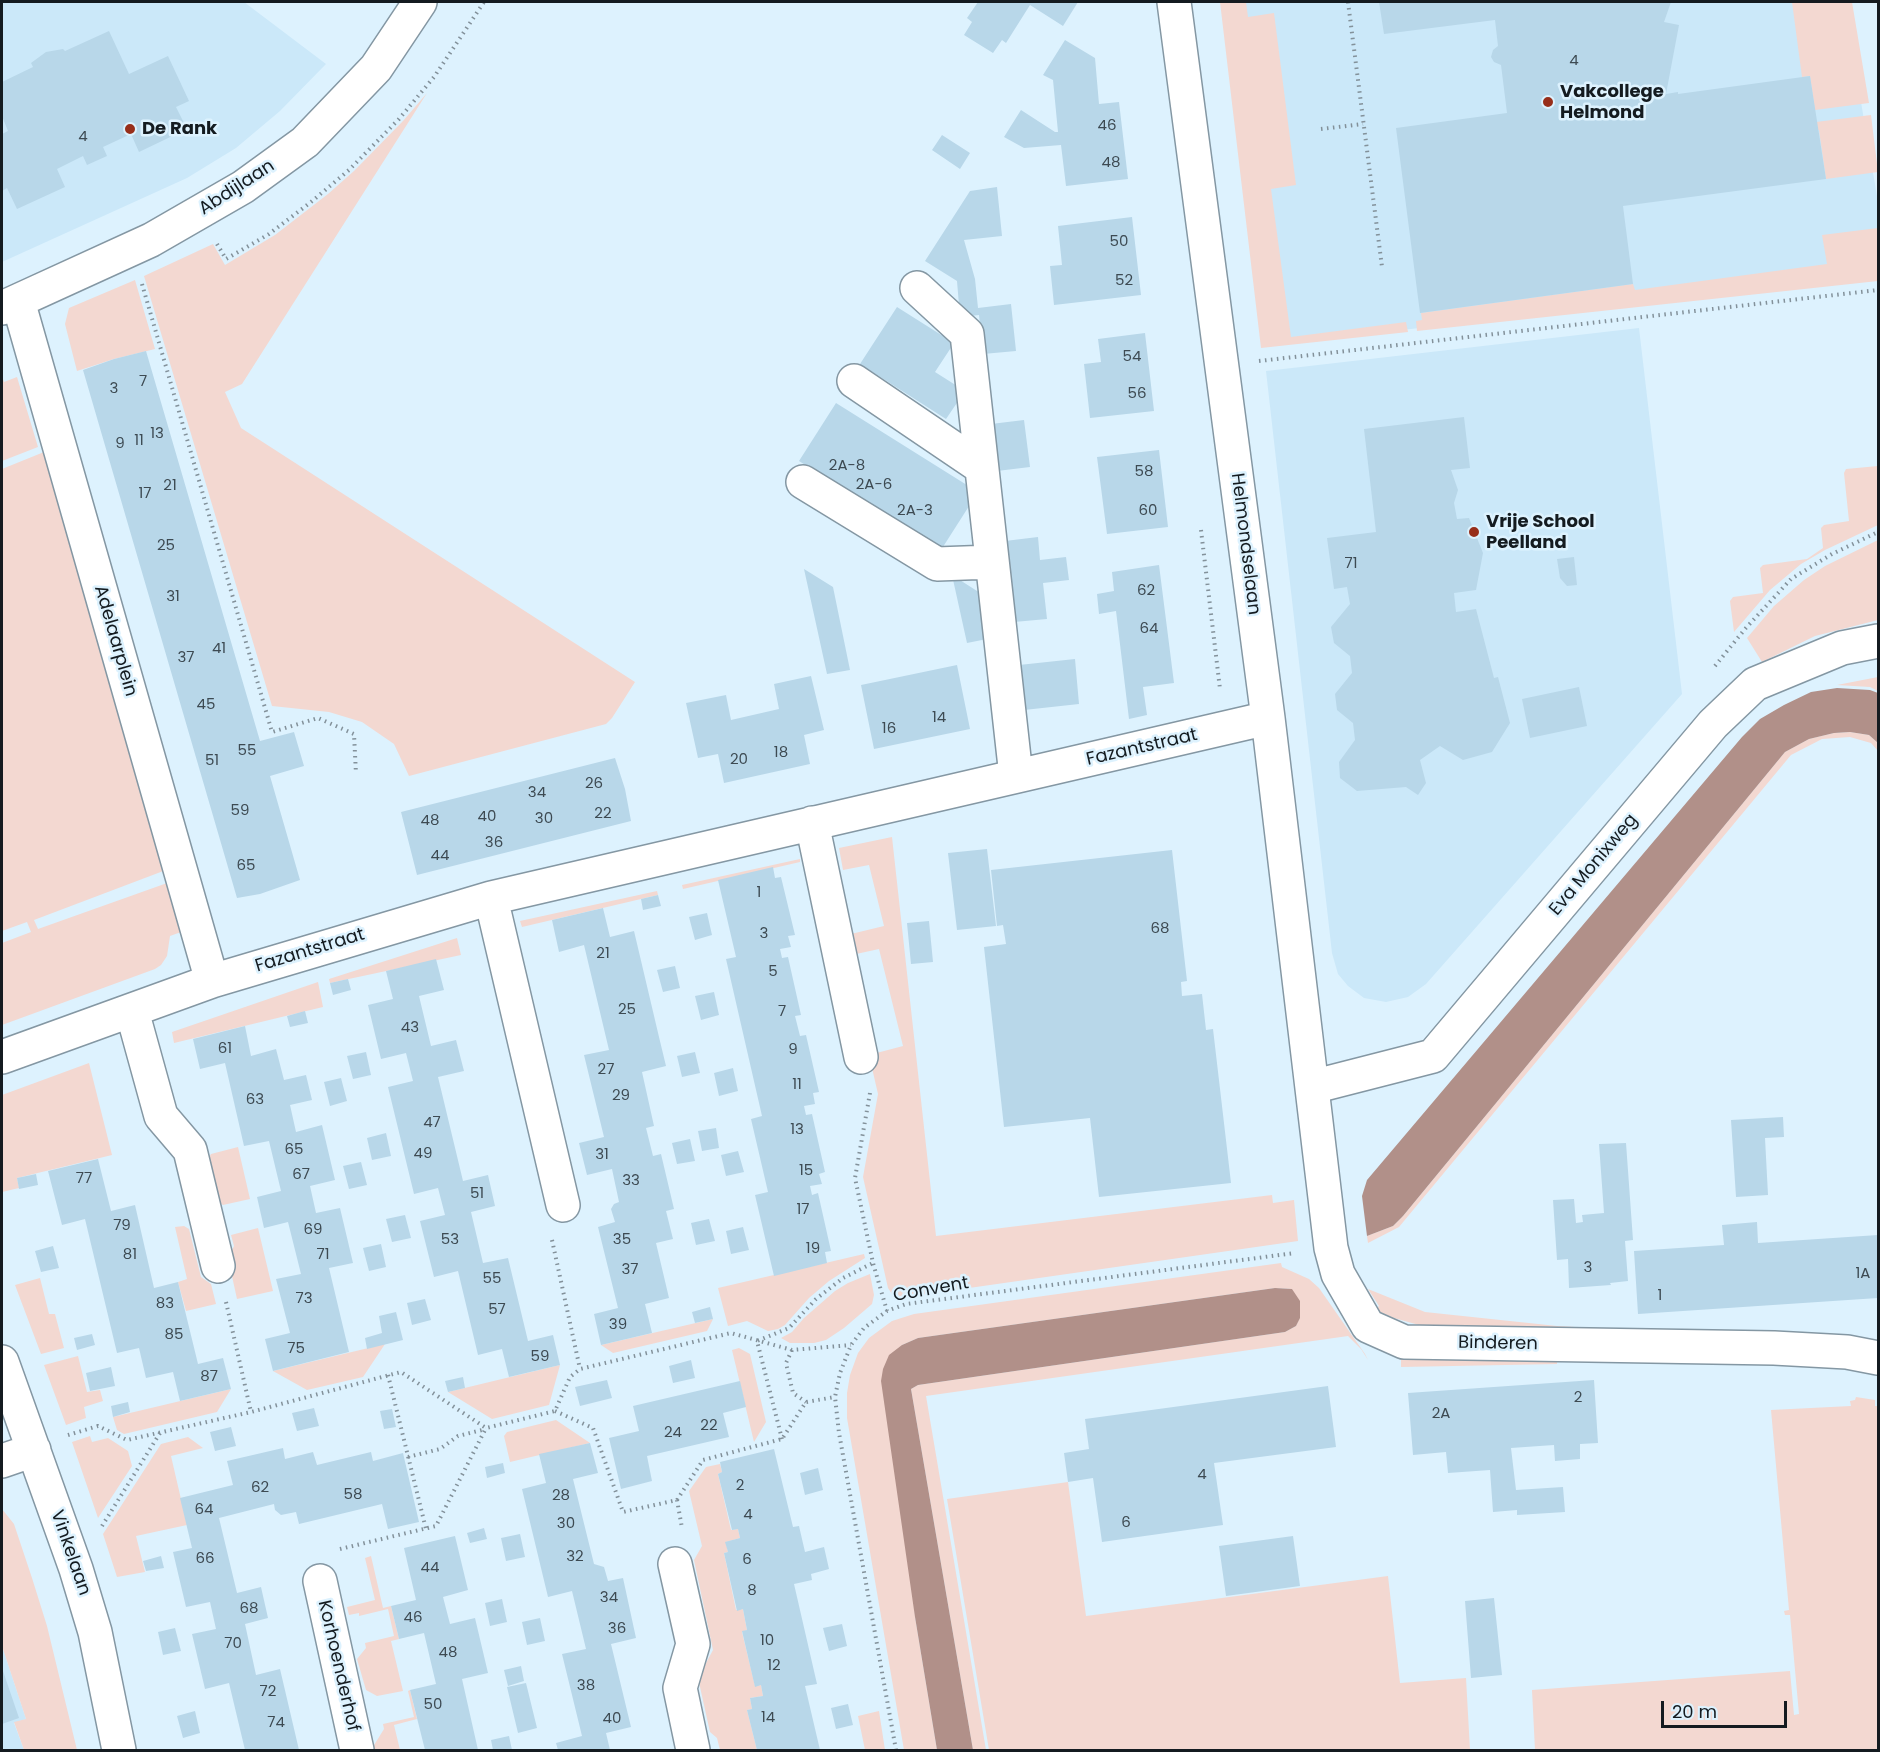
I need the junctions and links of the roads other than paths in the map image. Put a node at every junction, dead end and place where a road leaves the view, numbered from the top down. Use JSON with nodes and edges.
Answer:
{"nodes":[{"id":1,"x":420,"y":2,"type":"edge"},
{"id":2,"x":1174,"y":2,"type":"edge"},
{"id":3,"x":917,"y":288,"type":"dead end"},
{"id":4,"x":10,"y":304,"type":"edge"},
{"id":5,"x":854,"y":381,"type":"dead end"},
{"id":6,"x":981,"y":467,"type":"junction"},
{"id":7,"x":803,"y":482,"type":"dead end"},
{"id":8,"x":992,"y":562,"type":"junction"},
{"id":9,"x":1878,"y":641,"type":"edge"},
{"id":10,"x":1268,"y":718,"type":"junction"},
{"id":11,"x":1016,"y":776,"type":"junction"},
{"id":12,"x":812,"y":823,"type":"junction"},
{"id":13,"x":491,"y":898,"type":"junction"},
{"id":14,"x":212,"y":981,"type":"junction"},
{"id":15,"x":132,"y":1011,"type":"junction"},
{"id":16,"x":861,"y":1057,"type":"road end"},
{"id":17,"x":2,"y":1058,"type":"edge"},
{"id":18,"x":1312,"y":1087,"type":"junction"},
{"id":19,"x":563,"y":1205,"type":"road end"},
{"id":20,"x":218,"y":1266,"type":"road end"},
{"id":21,"x":1878,"y":1358,"type":"edge"},
{"id":22,"x":2,"y":1362,"type":"edge"},
{"id":23,"x":34,"y":1450,"type":"junction"},
{"id":24,"x":2,"y":1461,"type":"edge"},
{"id":25,"x":675,"y":1564,"type":"road end"},
{"id":26,"x":320,"y":1581,"type":"road end"},
{"id":27,"x":119,"y":1750,"type":"edge"},
{"id":28,"x":357,"y":1750,"type":"edge"},
{"id":29,"x":693,"y":1750,"type":"edge"}],
"edges":[{"from":1,"to":4,"type":"street","name":"Abdijlaan"},
{"from":2,"to":10,"type":"street","name":"Helmondselaan"},
{"from":3,"to":6,"type":"street"},
{"from":4,"to":14,"type":"street","name":"Adelaarplein"},
{"from":5,"to":6,"type":"street"},
{"from":6,"to":8,"type":"street"},
{"from":7,"to":8,"type":"street"},
{"from":8,"to":11,"type":"street"},
{"from":9,"to":18,"type":"street","name":"Eva Monixweg"},
{"from":10,"to":11,"type":"street","name":"Fazantstraat"},
{"from":10,"to":18,"type":"street","name":"Helmondselaan"},
{"from":11,"to":12,"type":"street","name":"Fazantstraat"},
{"from":12,"to":13,"type":"street","name":"Fazantstraat"},
{"from":12,"to":16,"type":"street"},
{"from":13,"to":14,"type":"street","name":"Fazantstraat"},
{"from":13,"to":19,"type":"street"},
{"from":14,"to":15,"type":"street","name":"Fazantstraat"},
{"from":15,"to":17,"type":"street","name":"Fazantstraat"},
{"from":15,"to":20,"type":"street"},
{"from":18,"to":21,"type":"street","name":"Binderen"},
{"from":22,"to":23,"type":"street","name":"Vinkelaan"},
{"from":23,"to":24,"type":"street"},
{"from":23,"to":27,"type":"street","name":"Vinkelaan"},
{"from":25,"to":29,"type":"street"},
{"from":26,"to":28,"type":"street","name":"Korhoenderhof"}]}
